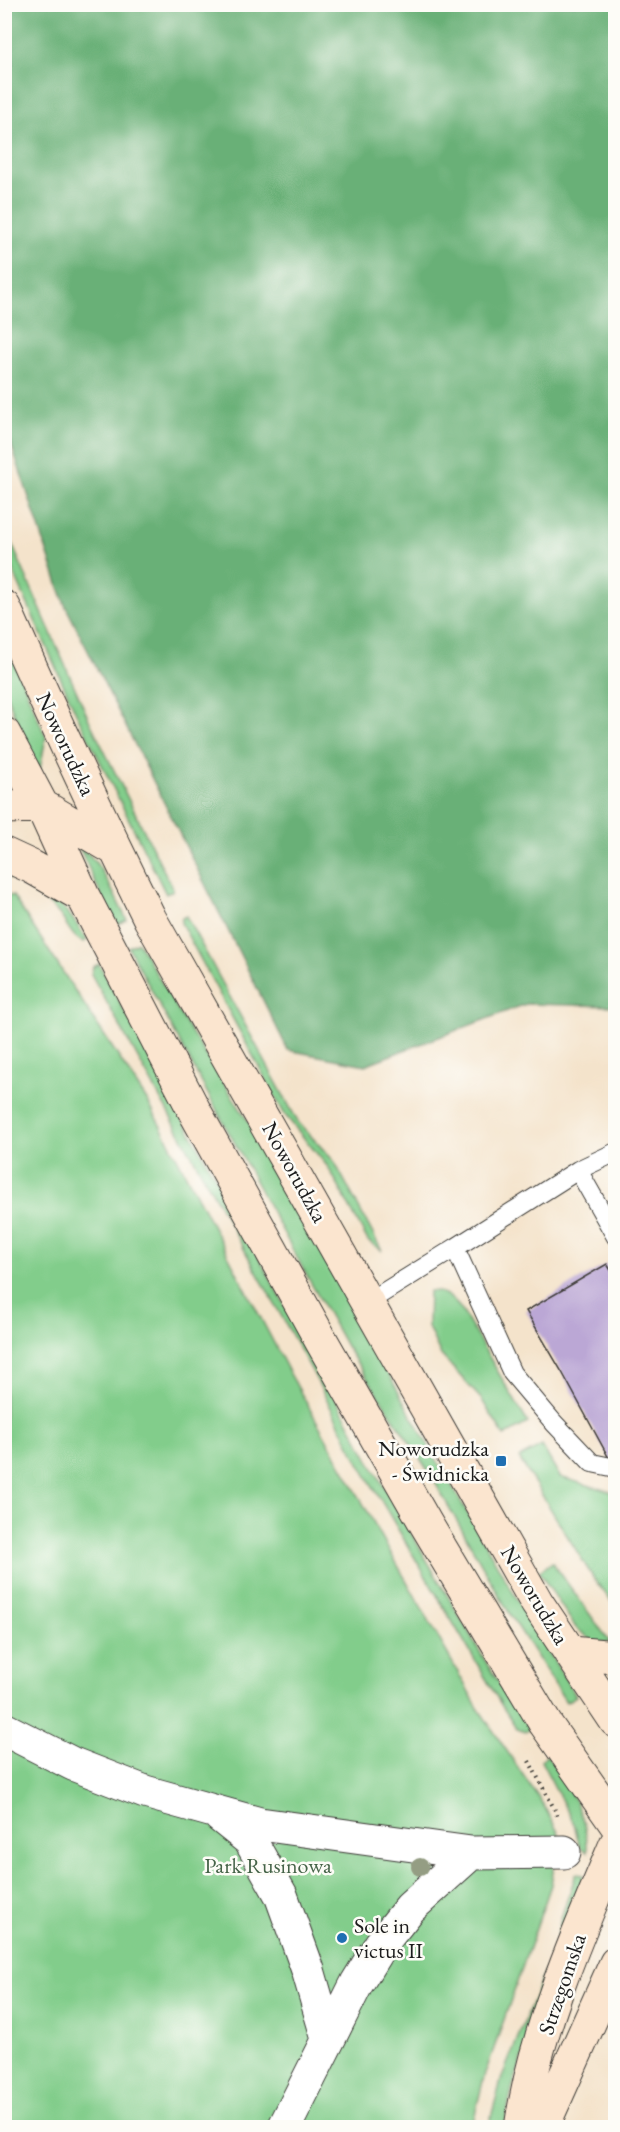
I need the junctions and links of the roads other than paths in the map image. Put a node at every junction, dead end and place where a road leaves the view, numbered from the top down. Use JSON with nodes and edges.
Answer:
{"nodes":[{"id":1,"x":4,"y":607,"type":"edge"},
{"id":2,"x":4,"y":734,"type":"edge"},
{"id":3,"x":68,"y":747,"type":"junction"},
{"id":4,"x":42,"y":806,"type":"junction"},
{"id":5,"x":4,"y":807,"type":"edge"},
{"id":6,"x":4,"y":828,"type":"edge"},
{"id":7,"x":116,"y":849,"type":"junction"},
{"id":8,"x":4,"y":854,"type":"edge"},
{"id":9,"x":82,"y":896,"type":"junction"},
{"id":10,"x":615,"y":1152,"type":"edge"},
{"id":11,"x":578,"y":1170,"type":"junction"},
{"id":12,"x":615,"y":1237,"type":"edge"},
{"id":13,"x":455,"y":1248,"type":"junction"},
{"id":14,"x":368,"y":1302,"type":"junction"},
{"id":15,"x":615,"y":1468,"type":"edge"},
{"id":16,"x":570,"y":1653,"type":"junction"},
{"id":17,"x":615,"y":1657,"type":"edge"},
{"id":18,"x":615,"y":1721,"type":"edge"},
{"id":19,"x":4,"y":1729,"type":"edge"},
{"id":20,"x":217,"y":1814,"type":"junction"},
{"id":21,"x":615,"y":1824,"type":"edge"},
{"id":22,"x":615,"y":1844,"type":"edge"},
{"id":23,"x":564,"y":1852,"type":"road end"},
{"id":24,"x":471,"y":1853,"type":"junction"},
{"id":25,"x":615,"y":1963,"type":"edge"},
{"id":26,"x":328,"y":2039,"type":"junction"},
{"id":27,"x":284,"y":2127,"type":"edge"},
{"id":28,"x":521,"y":2127,"type":"edge"},
{"id":29,"x":542,"y":2127,"type":"edge"}],
"edges":[{"from":1,"to":3,"type":"main road","name":"Noworudzka"},
{"from":2,"to":4,"type":"main road"},
{"from":3,"to":4,"type":"main road"},
{"from":3,"to":7,"type":"main road","name":"Noworudzka"},
{"from":4,"to":5,"type":"main road"},
{"from":4,"to":6,"type":"main road"},
{"from":4,"to":7,"type":"main road"},
{"from":4,"to":9,"type":"main road"},
{"from":7,"to":14,"type":"main road","name":"Noworudzka"},
{"from":8,"to":9,"type":"main road"},
{"from":9,"to":21,"type":"main road"},
{"from":10,"to":11,"type":"lane"},
{"from":11,"to":12,"type":"lane"},
{"from":11,"to":13,"type":"lane"},
{"from":13,"to":14,"type":"lane"},
{"from":13,"to":15,"type":"lane"},
{"from":14,"to":16,"type":"main road","name":"Noworudzka"},
{"from":16,"to":17,"type":"main road"},
{"from":16,"to":18,"type":"main road","name":"Noworudzka"},
{"from":19,"to":20,"type":"street"},
{"from":20,"to":24,"type":"street"},
{"from":20,"to":26,"type":"street"},
{"from":22,"to":28,"type":"main road","name":"Strzegomska"},
{"from":23,"to":24,"type":"street"},
{"from":24,"to":26,"type":"street"},
{"from":25,"to":29,"type":"main road","name":"Strzegomska"},
{"from":26,"to":27,"type":"street"}]}
